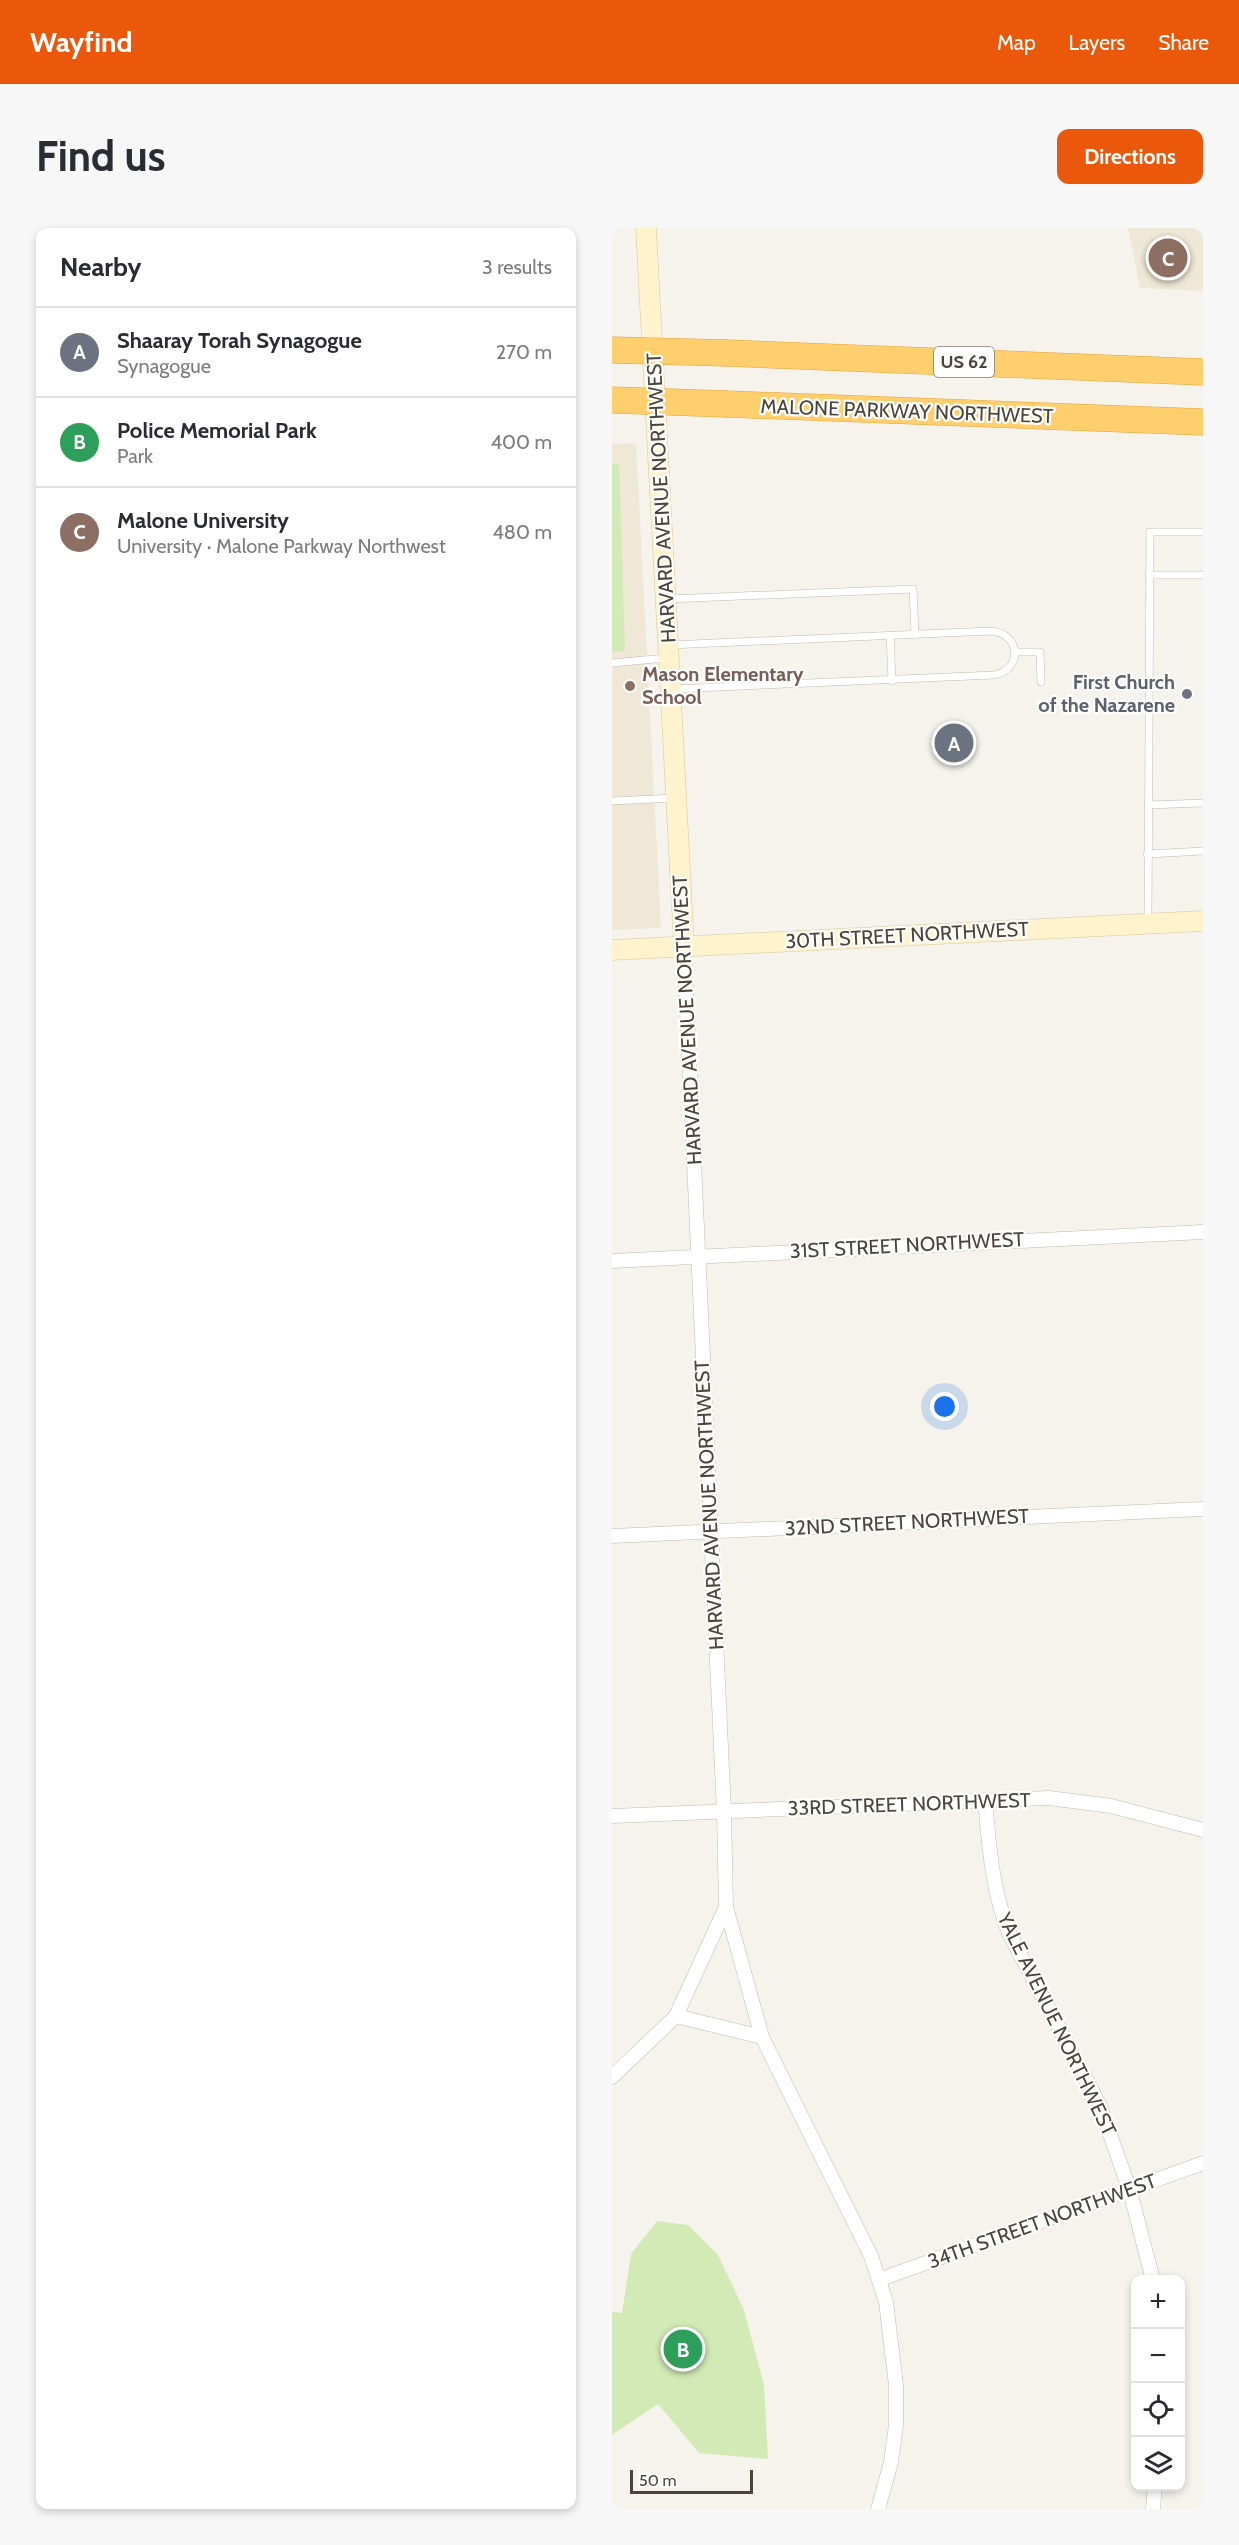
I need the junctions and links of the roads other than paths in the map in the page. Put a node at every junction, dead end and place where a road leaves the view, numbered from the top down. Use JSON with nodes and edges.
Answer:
{"nodes":[{"id":1,"x":646,"y":228,"type":"edge"},
{"id":2,"x":612,"y":350,"type":"edge"},
{"id":3,"x":1203,"y":372,"type":"edge"},
{"id":4,"x":612,"y":400,"type":"edge"},
{"id":5,"x":1203,"y":422,"type":"edge"},
{"id":6,"x":1203,"y":532,"type":"edge"},
{"id":7,"x":1149,"y":575,"type":"junction"},
{"id":8,"x":1203,"y":575,"type":"edge"},
{"id":9,"x":666,"y":599,"type":"junction"},
{"id":10,"x":915,"y":634,"type":"junction"},
{"id":11,"x":890,"y":635,"type":"junction"},
{"id":12,"x":669,"y":651,"type":"junction"},
{"id":13,"x":1016,"y":652,"type":"junction"},
{"id":14,"x":612,"y":663,"type":"edge"},
{"id":15,"x":892,"y":681,"type":"junction"},
{"id":16,"x":1041,"y":682,"type":"dead end"},
{"id":17,"x":671,"y":689,"type":"junction"},
{"id":18,"x":676,"y":798,"type":"junction"},
{"id":19,"x":612,"y":801,"type":"edge"},
{"id":20,"x":1203,"y":803,"type":"edge"},
{"id":21,"x":1148,"y":805,"type":"junction"},
{"id":22,"x":1203,"y":851,"type":"edge"},
{"id":23,"x":1147,"y":854,"type":"junction"},
{"id":24,"x":1203,"y":921,"type":"edge"},
{"id":25,"x":1148,"y":923,"type":"junction"},
{"id":26,"x":684,"y":946,"type":"junction"},
{"id":27,"x":612,"y":950,"type":"edge"},
{"id":28,"x":1203,"y":1232,"type":"edge"},
{"id":29,"x":697,"y":1256,"type":"junction"},
{"id":30,"x":612,"y":1261,"type":"edge"},
{"id":31,"x":1203,"y":1509,"type":"edge"},
{"id":32,"x":710,"y":1531,"type":"junction"},
{"id":33,"x":612,"y":1536,"type":"edge"},
{"id":34,"x":985,"y":1800,"type":"junction"},
{"id":35,"x":724,"y":1812,"type":"junction"},
{"id":36,"x":612,"y":1816,"type":"edge"},
{"id":37,"x":1203,"y":1830,"type":"edge"},
{"id":38,"x":726,"y":1907,"type":"junction"},
{"id":39,"x":676,"y":2016,"type":"junction"},
{"id":40,"x":762,"y":2037,"type":"junction"},
{"id":41,"x":612,"y":2077,"type":"edge"},
{"id":42,"x":1203,"y":2163,"type":"edge"},
{"id":43,"x":1130,"y":2191,"type":"junction"},
{"id":44,"x":1152,"y":2275,"type":"edge"},
{"id":45,"x":880,"y":2279,"type":"junction"},
{"id":46,"x":1155,"y":2491,"type":"edge"},
{"id":47,"x":878,"y":2509,"type":"edge"},
{"id":48,"x":1153,"y":2509,"type":"edge"}],
"edges":[{"from":1,"to":9,"type":"street","name":"HARVARD AVENUE NORTHWEST"},
{"from":2,"to":3,"type":"highway","number":"US 62","bridge":true},
{"from":4,"to":5,"type":"highway","name":"MALONE PARKWAY NORTHWEST","bridge":true},
{"from":6,"to":7,"type":"lane"},
{"from":7,"to":8,"type":"lane"},
{"from":7,"to":21,"type":"lane"},
{"from":9,"to":10,"type":"lane"},
{"from":9,"to":12,"type":"street","name":"HARVARD AVENUE NORTHWEST"},
{"from":10,"to":11,"type":"lane"},
{"from":10,"to":13,"type":"lane"},
{"from":11,"to":12,"type":"lane"},
{"from":11,"to":15,"type":"lane"},
{"from":12,"to":14,"type":"lane"},
{"from":12,"to":17,"type":"street","name":"HARVARD AVENUE NORTHWEST"},
{"from":13,"to":15,"type":"lane"},
{"from":13,"to":16,"type":"lane"},
{"from":15,"to":17,"type":"lane"},
{"from":17,"to":18,"type":"street","name":"HARVARD AVENUE NORTHWEST"},
{"from":18,"to":19,"type":"lane"},
{"from":18,"to":26,"type":"street","name":"HARVARD AVENUE NORTHWEST"},
{"from":20,"to":21,"type":"lane"},
{"from":21,"to":23,"type":"lane"},
{"from":22,"to":23,"type":"lane"},
{"from":23,"to":25,"type":"lane"},
{"from":24,"to":25,"type":"street","name":"30TH STREET NORTHWEST"},
{"from":25,"to":26,"type":"street","name":"30TH STREET NORTHWEST"},
{"from":26,"to":27,"type":"street","name":"30TH STREET NORTHWEST"},
{"from":26,"to":29,"type":"street","name":"HARVARD AVENUE NORTHWEST"},
{"from":28,"to":29,"type":"street","name":"31ST STREET NORTHWEST"},
{"from":29,"to":30,"type":"street","name":"31ST STREET NORTHWEST"},
{"from":29,"to":32,"type":"street","name":"HARVARD AVENUE NORTHWEST"},
{"from":31,"to":32,"type":"street","name":"32ND STREET NORTHWEST"},
{"from":32,"to":33,"type":"street","name":"32ND STREET NORTHWEST"},
{"from":32,"to":35,"type":"street","name":"HARVARD AVENUE NORTHWEST"},
{"from":34,"to":35,"type":"street","name":"33RD STREET NORTHWEST"},
{"from":34,"to":37,"type":"street","name":"33RD STREET NORTHWEST"},
{"from":34,"to":43,"type":"street","name":"YALE AVENUE NORTHWEST"},
{"from":35,"to":36,"type":"street","name":"33RD STREET NORTHWEST"},
{"from":35,"to":38,"type":"street","name":"HARVARD AVENUE NORTHWEST"},
{"from":38,"to":39,"type":"street"},
{"from":38,"to":40,"type":"street"},
{"from":39,"to":40,"type":"street"},
{"from":39,"to":41,"type":"street"},
{"from":40,"to":45,"type":"street"},
{"from":42,"to":43,"type":"street","name":"34TH STREET NORTHWEST"},
{"from":43,"to":44,"type":"street","name":"YALE AVENUE NORTHWEST"},
{"from":43,"to":45,"type":"street","name":"34TH STREET NORTHWEST"},
{"from":45,"to":47,"type":"street"},
{"from":46,"to":48,"type":"street"}]}
